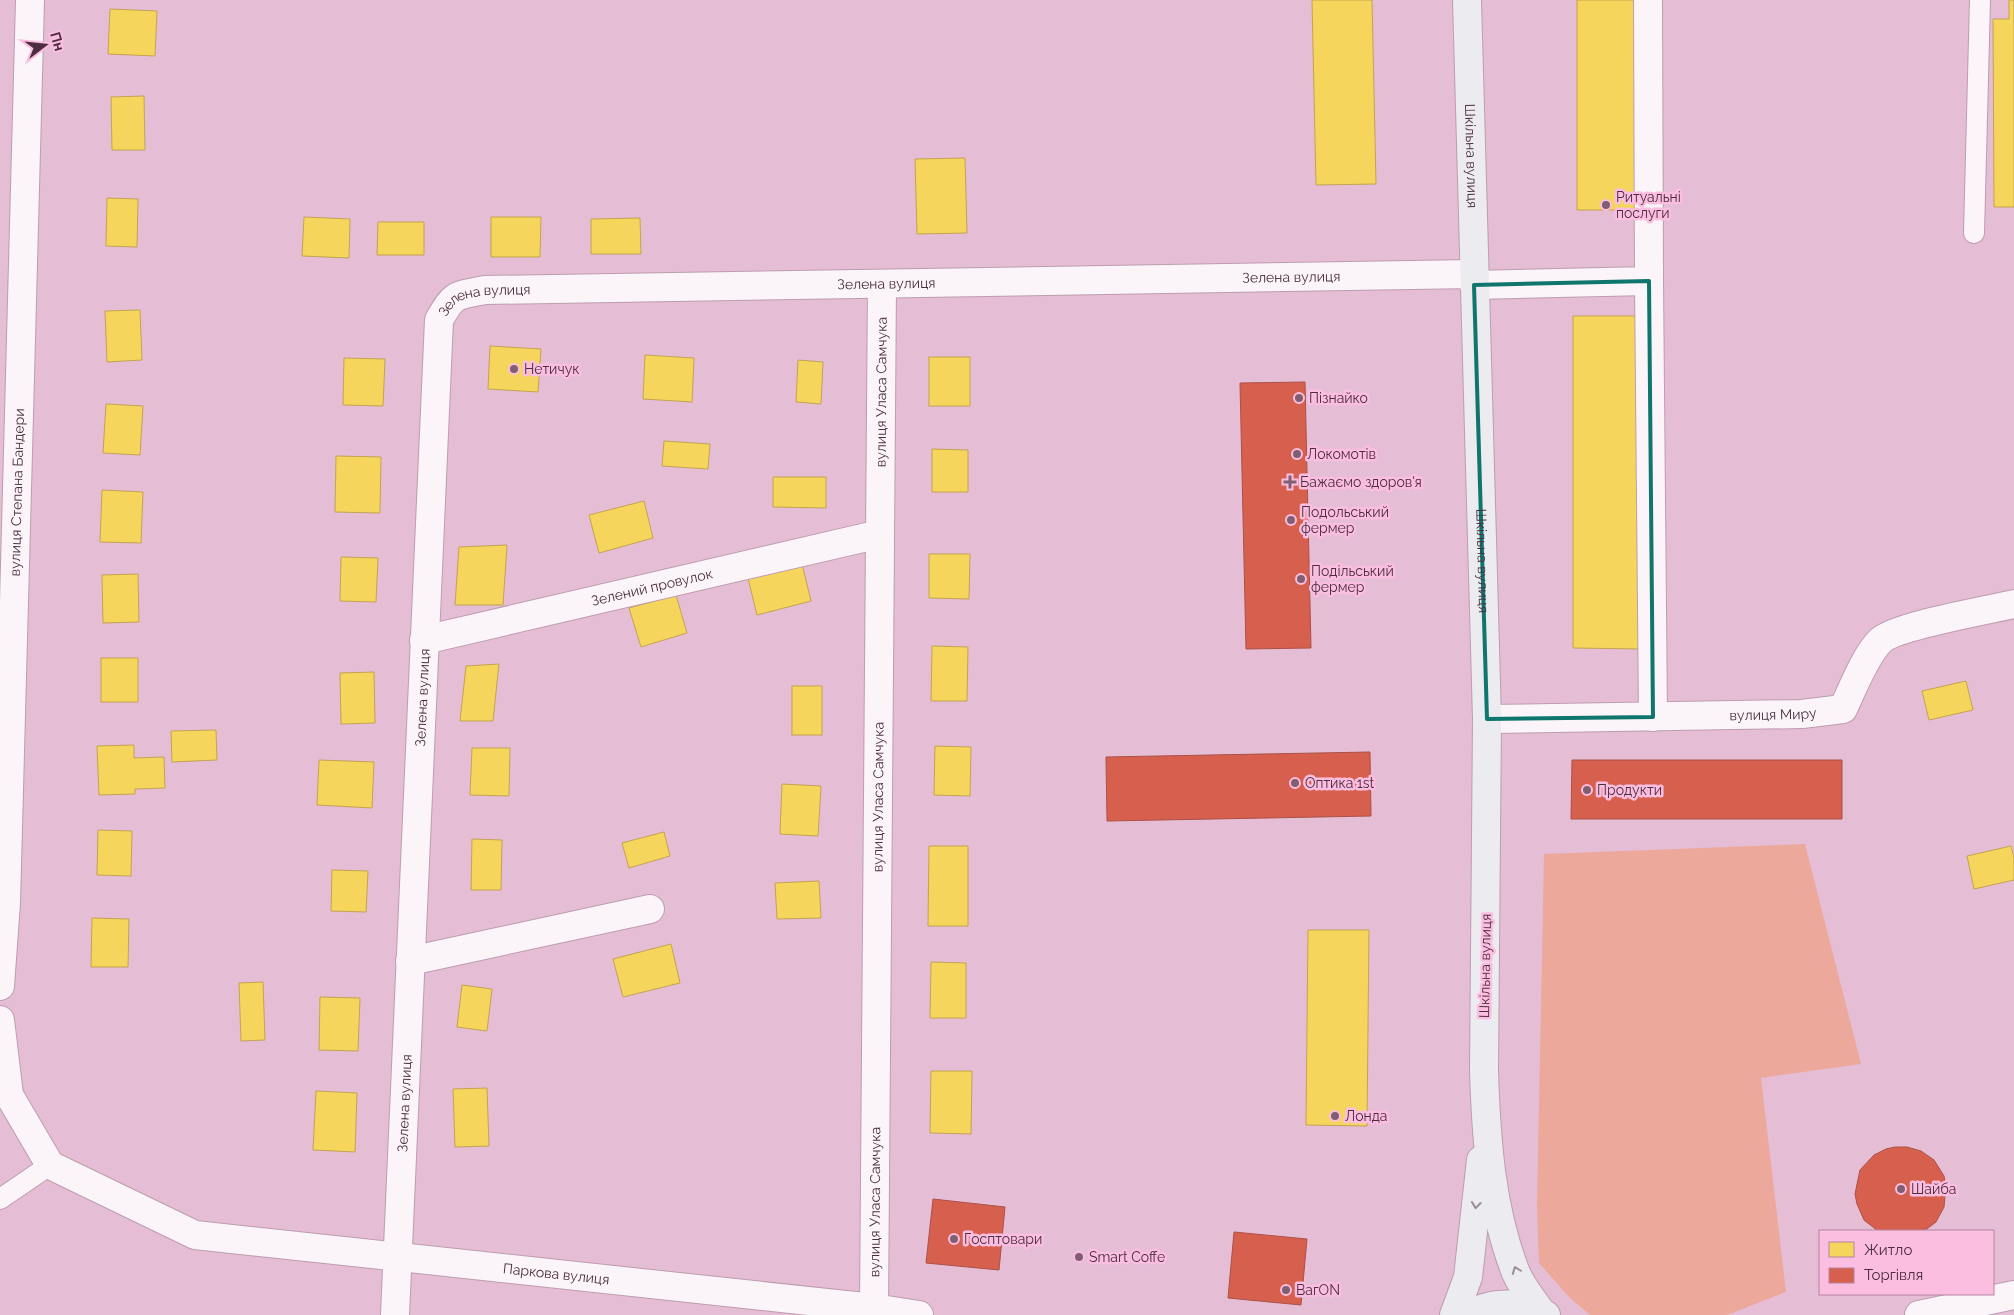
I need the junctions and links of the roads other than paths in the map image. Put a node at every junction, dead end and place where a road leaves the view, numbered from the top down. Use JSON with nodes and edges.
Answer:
{"nodes":[{"id":1,"x":30,"y":0,"type":"edge"},
{"id":2,"x":1467,"y":0,"type":"edge"},
{"id":3,"x":1648,"y":0,"type":"edge"},
{"id":4,"x":1980,"y":0,"type":"edge"},
{"id":5,"x":1974,"y":233,"type":"dead end"},
{"id":6,"x":1474,"y":280,"type":"junction"},
{"id":7,"x":1649,"y":282,"type":"junction"},
{"id":8,"x":882,"y":284,"type":"junction"},
{"id":9,"x":880,"y":534,"type":"junction"},
{"id":10,"x":2014,"y":604,"type":"edge"},
{"id":11,"x":424,"y":640,"type":"junction"},
{"id":12,"x":1653,"y":716,"type":"junction"},
{"id":13,"x":1487,"y":718,"type":"junction"},
{"id":14,"x":3,"y":903,"type":"edge"},
{"id":15,"x":650,"y":909,"type":"dead end"},
{"id":16,"x":410,"y":962,"type":"junction"},
{"id":17,"x":0,"y":986,"type":"edge"},
{"id":18,"x":0,"y":1020,"type":"edge"},
{"id":19,"x":1485,"y":1121,"type":"junction"},
{"id":20,"x":50,"y":1165,"type":"junction"},
{"id":21,"x":0,"y":1199,"type":"edge"},
{"id":22,"x":398,"y":1257,"type":"junction"},
{"id":23,"x":2014,"y":1295,"type":"edge"},
{"id":24,"x":874,"y":1308,"type":"junction"},
{"id":25,"x":1544,"y":1314,"type":"edge"},
{"id":26,"x":395,"y":1315,"type":"edge"},
{"id":27,"x":918,"y":1315,"type":"edge"},
{"id":28,"x":1454,"y":1315,"type":"edge"},
{"id":29,"x":1469,"y":1315,"type":"edge"},
{"id":30,"x":1919,"y":1315,"type":"edge"}],
"edges":[{"from":1,"to":14,"type":"street","name":"вулиця Степана Бандери"},
{"from":2,"to":6,"type":"main road","name":"Шкільна вулиця"},
{"from":3,"to":7,"type":"street"},
{"from":4,"to":5,"type":"lane"},
{"from":6,"to":7,"type":"street","name":"Зелена вулиця"},
{"from":6,"to":8,"type":"street","name":"Зелена вулиця"},
{"from":6,"to":13,"type":"main road","name":"Шкільна вулиця"},
{"from":7,"to":12,"type":"street"},
{"from":8,"to":9,"type":"street","name":"вулиця Уласа Самчука"},
{"from":8,"to":11,"type":"street","name":"Зелена вулиця"},
{"from":9,"to":11,"type":"street","name":"Зелений провулок"},
{"from":9,"to":24,"type":"street","name":"вулиця Уласа Самчука"},
{"from":10,"to":12,"type":"street","name":"вулиця Миру"},
{"from":11,"to":16,"type":"street","name":"Зелена вулиця"},
{"from":12,"to":13,"type":"street","name":"вулиця Миру"},
{"from":13,"to":19,"type":"main road","name":"Шкільна вулиця"},
{"from":14,"to":17,"type":"street","name":"вулиця Степана Бандери"},
{"from":15,"to":16,"type":"street"},
{"from":16,"to":22,"type":"street","name":"Зелена вулиця"},
{"from":18,"to":20,"type":"street"},
{"from":25,"to":19,"type":"main road","name":"Шкільна вулиця","one_way":true},
{"from":19,"to":28,"type":"main road","name":"Шкільна вулиця","one_way":true},
{"from":20,"to":21,"type":"lane"},
{"from":20,"to":22,"type":"street","name":"Паркова вулиця"},
{"from":22,"to":24,"type":"street","name":"Паркова вулиця"},
{"from":22,"to":26,"type":"street","name":"Зелена вулиця"},
{"from":23,"to":30,"type":"street"},
{"from":24,"to":27,"type":"street","name":"Паркова вулиця"},
{"from":25,"to":29,"type":"main road"}]}
